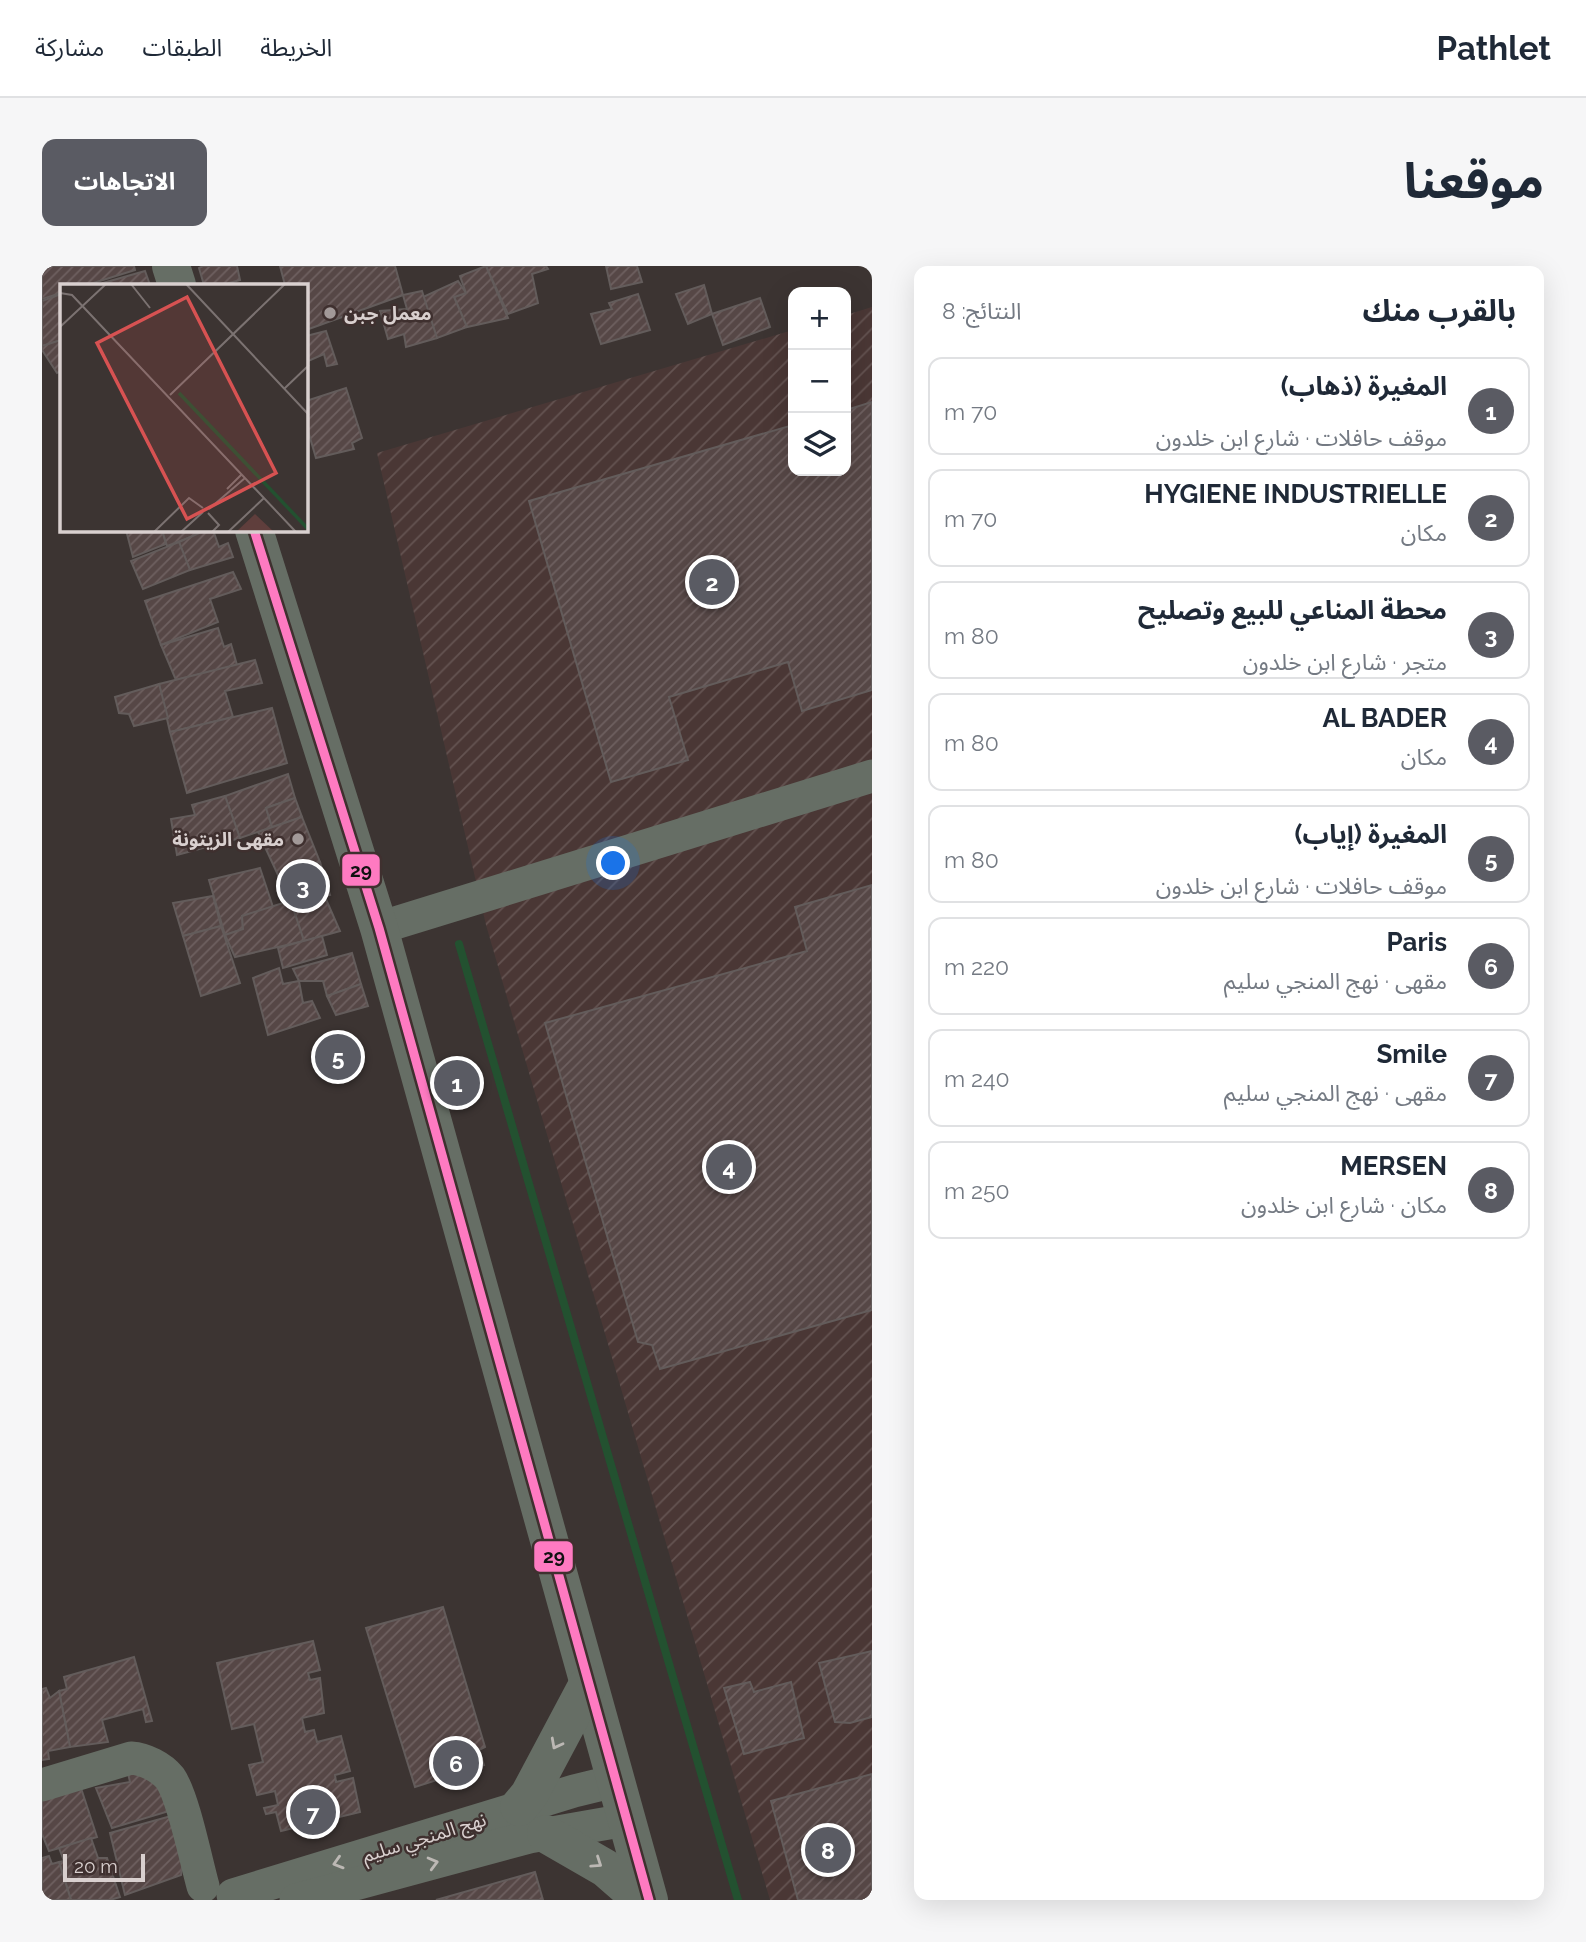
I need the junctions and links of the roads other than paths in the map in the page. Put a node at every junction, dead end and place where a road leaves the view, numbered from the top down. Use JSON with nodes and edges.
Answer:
{"nodes":[{"id":1,"x":171,"y":266,"type":"edge"},
{"id":2,"x":177,"y":284,"type":"edge"},
{"id":3,"x":255,"y":532,"type":"edge"},
{"id":4,"x":872,"y":776,"type":"edge"},
{"id":5,"x":379,"y":928,"type":"junction"},
{"id":6,"x":588,"y":1684,"type":"junction"},
{"id":7,"x":615,"y":1781,"type":"junction"},
{"id":8,"x":42,"y":1785,"type":"edge"},
{"id":9,"x":519,"y":1807,"type":"junction"},
{"id":10,"x":626,"y":1820,"type":"junction"},
{"id":11,"x":546,"y":1834,"type":"junction"},
{"id":12,"x":214,"y":1895,"type":"edge"},
{"id":13,"x":296,"y":1900,"type":"edge"},
{"id":14,"x":642,"y":1900,"type":"edge"},
{"id":15,"x":649,"y":1900,"type":"edge"}],
"edges":[{"from":1,"to":2,"type":"street"},
{"from":3,"to":5,"type":"street"},
{"from":4,"to":5,"type":"street"},
{"from":5,"to":6,"type":"street"},
{"from":6,"to":7,"type":"street"},
{"from":6,"to":9,"type":"street","one_way":true},
{"from":7,"to":9,"type":"street","name":"نهج المنجي سليم"},
{"from":7,"to":10,"type":"street"},
{"from":8,"to":12,"type":"street"},
{"from":9,"to":12,"type":"street","name":"نهج المنجي سليم","one_way":true},
{"from":10,"to":11,"type":"street","name":"نهج المنجي سليم"},
{"from":10,"to":15,"type":"street"},
{"from":13,"to":11,"type":"street","name":"نهج المنجي سليم","one_way":true},
{"from":11,"to":14,"type":"street","one_way":true}]}
